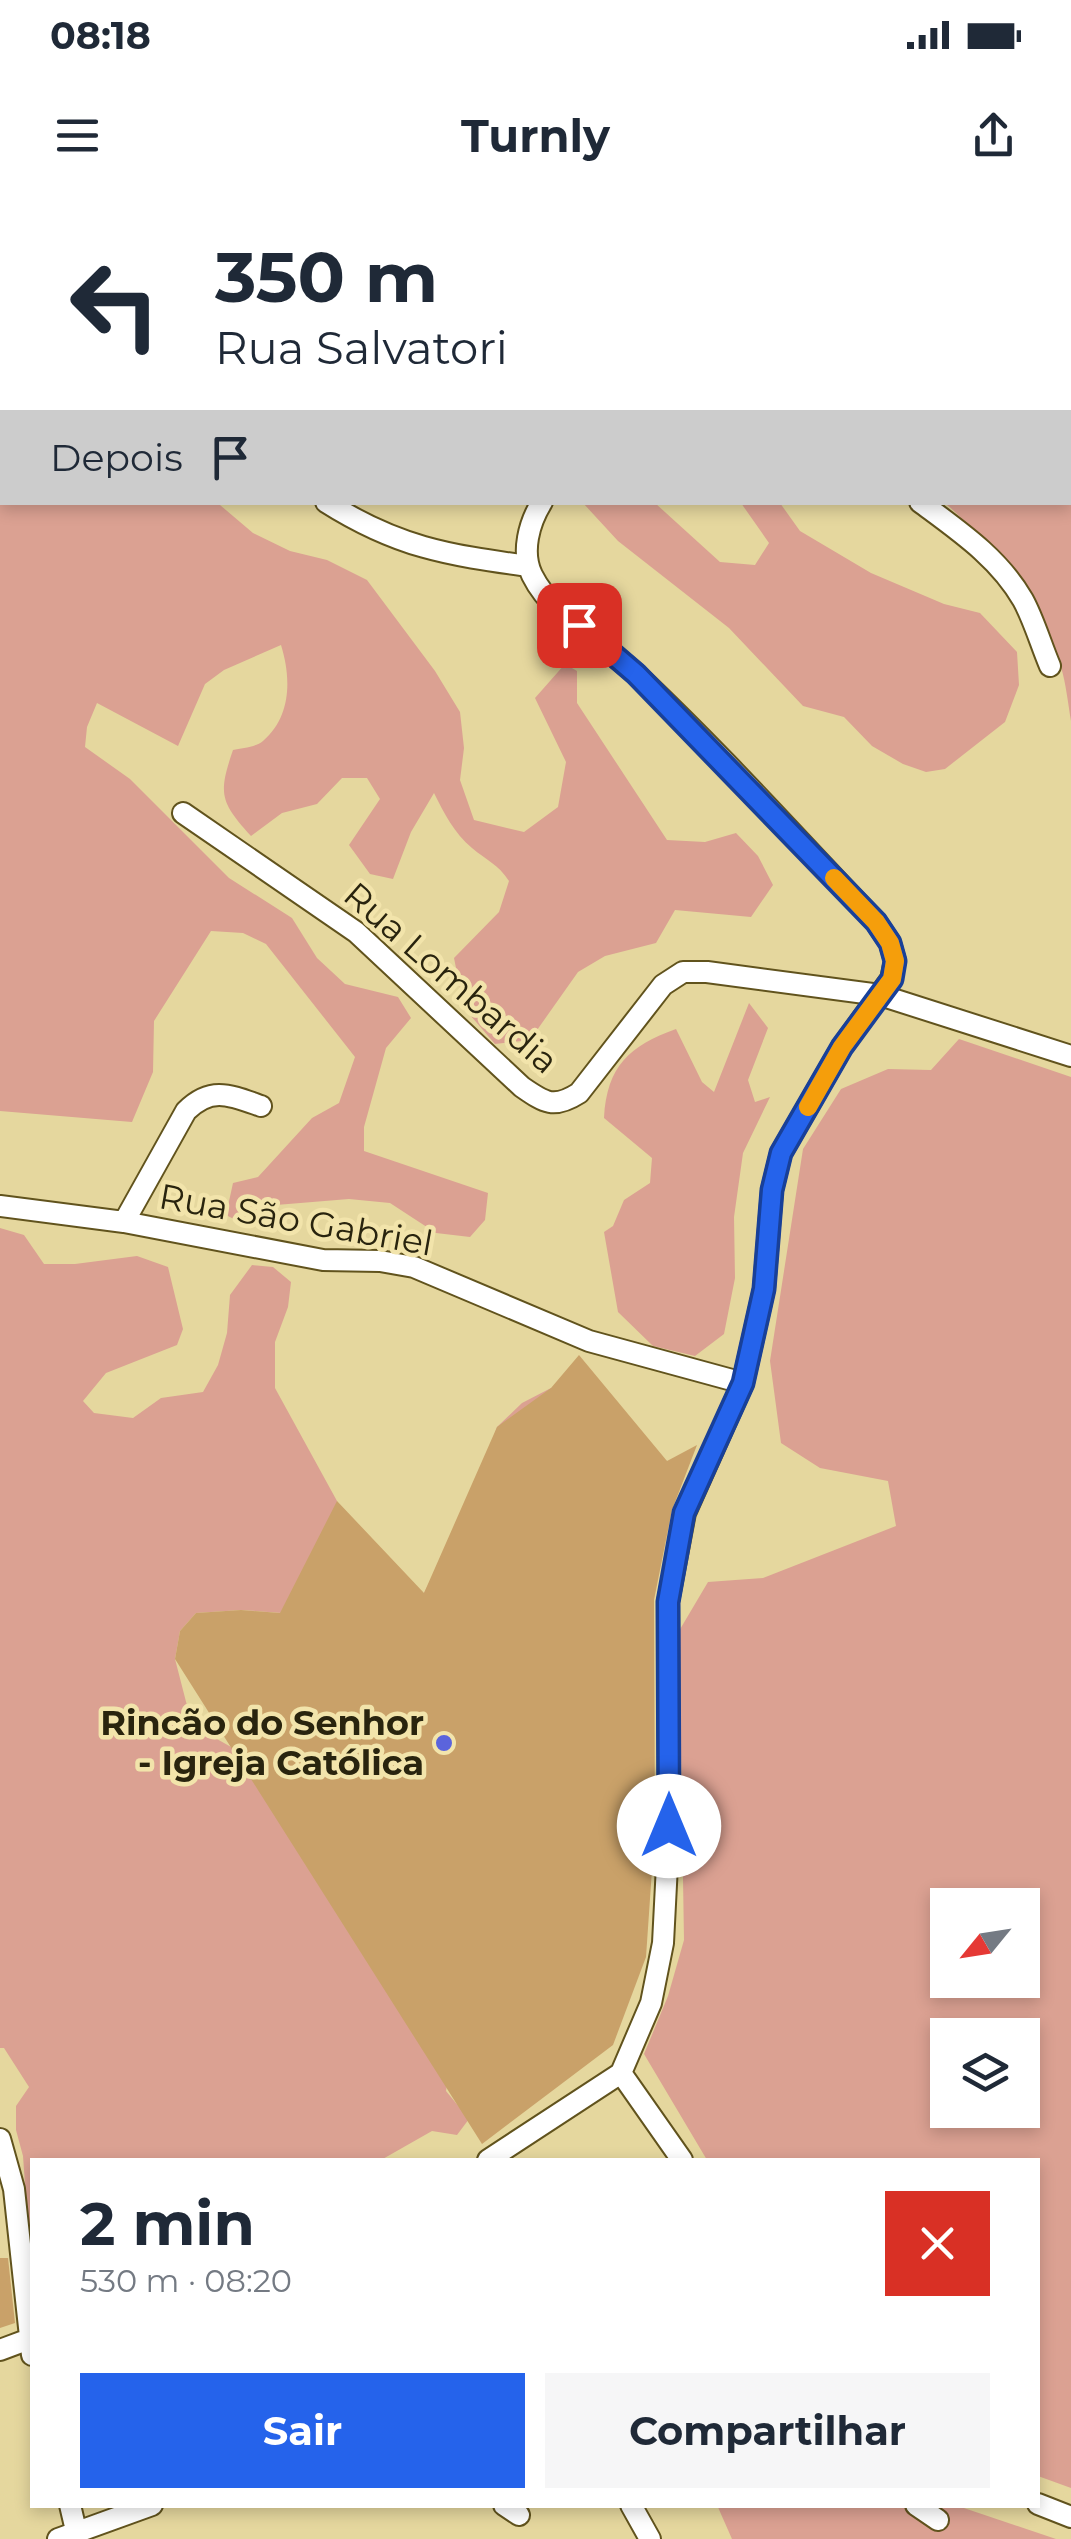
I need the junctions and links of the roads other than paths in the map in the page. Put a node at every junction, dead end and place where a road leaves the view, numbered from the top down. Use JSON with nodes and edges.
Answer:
{"nodes":[{"id":1,"x":331,"y":505,"type":"edge"},
{"id":2,"x":541,"y":505,"type":"edge"},
{"id":3,"x":924,"y":505,"type":"edge"},
{"id":4,"x":528,"y":566,"type":"junction"},
{"id":5,"x":1050,"y":666,"type":"dead end"},
{"id":6,"x":183,"y":813,"type":"dead end"},
{"id":7,"x":880,"y":996,"type":"junction"},
{"id":8,"x":1071,"y":1056,"type":"edge"},
{"id":9,"x":261,"y":1106,"type":"dead end"},
{"id":10,"x":0,"y":1206,"type":"edge"},
{"id":11,"x":124,"y":1222,"type":"junction"},
{"id":12,"x":743,"y":1383,"type":"junction"},
{"id":13,"x":621,"y":2073,"type":"junction"},
{"id":14,"x":0,"y":2139,"type":"edge"},
{"id":15,"x":491,"y":2158,"type":"edge"},
{"id":16,"x":681,"y":2158,"type":"edge"},
{"id":17,"x":30,"y":2335,"type":"edge"},
{"id":18,"x":30,"y":2344,"type":"edge"},
{"id":19,"x":0,"y":2350,"type":"edge"},
{"id":20,"x":1040,"y":2505,"type":"edge"},
{"id":21,"x":70,"y":2508,"type":"edge"},
{"id":22,"x":144,"y":2508,"type":"edge"},
{"id":23,"x":634,"y":2508,"type":"edge"},
{"id":24,"x":920,"y":2508,"type":"edge"},
{"id":25,"x":1071,"y":2517,"type":"edge"},
{"id":26,"x":938,"y":2520,"type":"dead end"},
{"id":27,"x":71,"y":2537,"type":"edge"},
{"id":28,"x":650,"y":2539,"type":"edge"}],
"edges":[{"from":1,"to":4,"type":"street"},
{"from":2,"to":4,"type":"street"},
{"from":3,"to":5,"type":"street"},
{"from":4,"to":7,"type":"street"},
{"from":6,"to":7,"type":"street","name":"Rua Lombardia"},
{"from":7,"to":8,"type":"street"},
{"from":7,"to":12,"type":"street"},
{"from":9,"to":11,"type":"street"},
{"from":10,"to":11,"type":"street","name":"Rua São Gabriel"},
{"from":11,"to":12,"type":"street","name":"Rua São Gabriel"},
{"from":12,"to":13,"type":"street"},
{"from":13,"to":15,"type":"street"},
{"from":13,"to":16,"type":"street"},
{"from":14,"to":17,"type":"street"},
{"from":18,"to":19,"type":"street"},
{"from":20,"to":25,"type":"street"},
{"from":21,"to":27,"type":"street"},
{"from":22,"to":27,"type":"street"},
{"from":23,"to":28,"type":"street"},
{"from":24,"to":26,"type":"street"}]}
